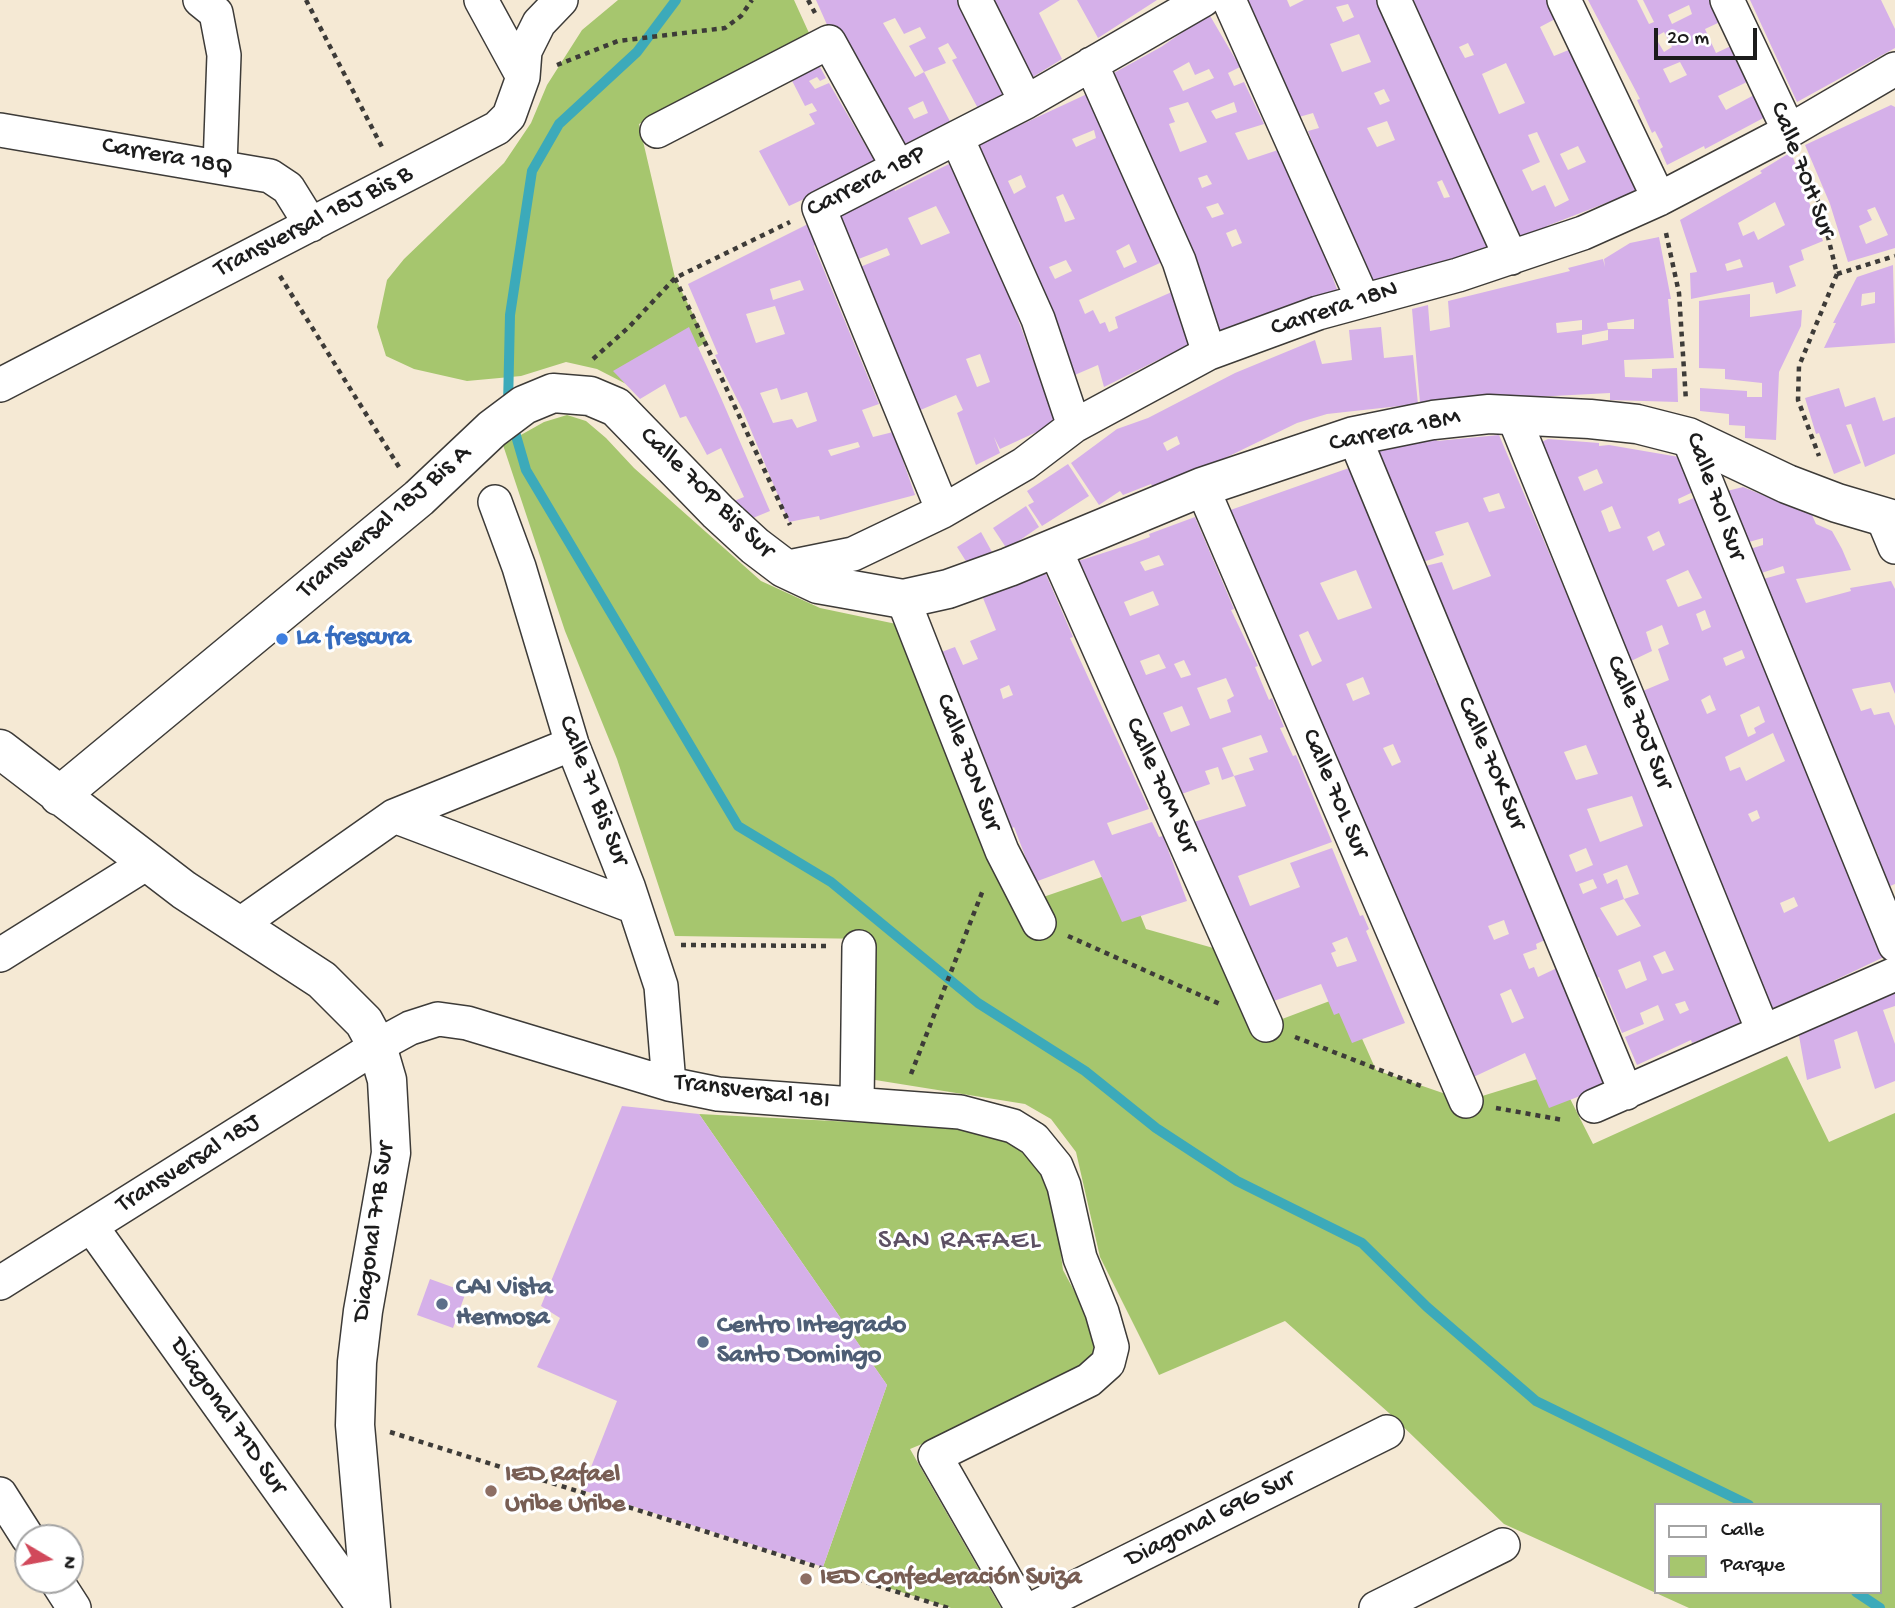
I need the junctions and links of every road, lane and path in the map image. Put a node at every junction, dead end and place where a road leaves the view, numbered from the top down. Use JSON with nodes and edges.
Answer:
{"nodes":[{"id":1,"x":200,"y":0,"type":"edge"},
{"id":2,"x":306,"y":0,"type":"edge"},
{"id":3,"x":481,"y":0,"type":"edge"},
{"id":4,"x":561,"y":0,"type":"edge"},
{"id":5,"x":752,"y":0,"type":"edge"},
{"id":6,"x":975,"y":0,"type":"edge"},
{"id":7,"x":1203,"y":0,"type":"edge"},
{"id":8,"x":1229,"y":0,"type":"edge"},
{"id":9,"x":1394,"y":0,"type":"edge"},
{"id":10,"x":1564,"y":0,"type":"edge"},
{"id":11,"x":1727,"y":0,"type":"edge"},
{"id":12,"x":1091,"y":64,"type":"junction"},
{"id":13,"x":1895,"y":69,"type":"edge"},
{"id":14,"x":523,"y":77,"type":"junction"},
{"id":15,"x":1026,"y":102,"type":"junction"},
{"id":16,"x":0,"y":130,"type":"edge"},
{"id":17,"x":657,"y":131,"type":"dead end"},
{"id":18,"x":1789,"y":131,"type":"junction"},
{"id":19,"x":957,"y":138,"type":"junction"},
{"id":20,"x":220,"y":166,"type":"junction"},
{"id":21,"x":898,"y":167,"type":"junction"},
{"id":22,"x":399,"y":181,"type":"junction"},
{"id":23,"x":1659,"y":199,"type":"junction"},
{"id":24,"x":819,"y":208,"type":"junction"},
{"id":25,"x":311,"y":225,"type":"junction"},
{"id":26,"x":262,"y":249,"type":"junction"},
{"id":27,"x":1895,"y":256,"type":"edge"},
{"id":28,"x":1511,"y":258,"type":"junction"},
{"id":29,"x":1837,"y":274,"type":"junction"},
{"id":30,"x":675,"y":278,"type":"junction"},
{"id":31,"x":1363,"y":300,"type":"junction"},
{"id":32,"x":1209,"y":353,"type":"junction"},
{"id":33,"x":0,"y":385,"type":"edge"},
{"id":34,"x":539,"y":399,"type":"junction"},
{"id":35,"x":1513,"y":415,"type":"junction"},
{"id":36,"x":1074,"y":426,"type":"junction"},
{"id":37,"x":1354,"y":436,"type":"junction"},
{"id":38,"x":1688,"y":437,"type":"junction"},
{"id":39,"x":1202,"y":487,"type":"junction"},
{"id":40,"x":419,"y":498,"type":"junction"},
{"id":41,"x":495,"y":502,"type":"dead end"},
{"id":42,"x":1837,"y":503,"type":"junction"},
{"id":43,"x":943,"y":511,"type":"junction"},
{"id":44,"x":1891,"y":528,"type":"edge"},
{"id":45,"x":1054,"y":547,"type":"junction"},
{"id":46,"x":796,"y":566,"type":"junction"},
{"id":47,"x":904,"y":599,"type":"junction"},
{"id":48,"x":572,"y":744,"type":"junction"},
{"id":49,"x":0,"y":749,"type":"edge"},
{"id":50,"x":59,"y":796,"type":"junction"},
{"id":51,"x":394,"y":816,"type":"junction"},
{"id":52,"x":146,"y":863,"type":"junction"},
{"id":53,"x":985,"y":886,"type":"dead end"},
{"id":54,"x":632,"y":906,"type":"junction"},
{"id":55,"x":1039,"y":923,"type":"joint"},
{"id":56,"x":239,"y":925,"type":"junction"},
{"id":57,"x":647,"y":945,"type":"junction"},
{"id":58,"x":1895,"y":945,"type":"edge"},
{"id":59,"x":859,"y":947,"type":"joint"},
{"id":60,"x":0,"y":955,"type":"edge"},
{"id":61,"x":1895,"y":974,"type":"edge"},
{"id":62,"x":1266,"y":1025,"type":"junction"},
{"id":63,"x":1763,"y":1031,"type":"junction"},
{"id":64,"x":377,"y":1046,"type":"junction"},
{"id":65,"x":920,"y":1050,"type":"dead end"},
{"id":66,"x":669,"y":1084,"type":"junction"},
{"id":67,"x":1626,"y":1093,"type":"junction"},
{"id":68,"x":1466,"y":1101,"type":"junction"},
{"id":69,"x":857,"y":1104,"type":"junction"},
{"id":70,"x":1594,"y":1107,"type":"joint"},
{"id":71,"x":91,"y":1226,"type":"junction"},
{"id":72,"x":0,"y":1283,"type":"edge"},
{"id":73,"x":355,"y":1425,"type":"junction"},
{"id":74,"x":1387,"y":1432,"type":"dead end"},
{"id":75,"x":0,"y":1494,"type":"edge"},
{"id":76,"x":19,"y":1524,"type":"edge"},
{"id":77,"x":1503,"y":1545,"type":"dead end"},
{"id":78,"x":363,"y":1608,"type":"edge"},
{"id":79,"x":371,"y":1608,"type":"edge"},
{"id":80,"x":948,"y":1608,"type":"edge"},
{"id":81,"x":1023,"y":1608,"type":"edge"},
{"id":82,"x":1034,"y":1608,"type":"edge"},
{"id":83,"x":1376,"y":1608,"type":"edge"}],
"edges":[{"from":1,"to":20,"type":"street"},
{"from":2,"to":22,"type":"path"},
{"from":3,"to":14,"type":"street"},
{"from":4,"to":14,"type":"street","name":"Transversal 18J Bis B"},
{"from":5,"to":14,"type":"path"},
{"from":6,"to":15,"type":"street"},
{"from":7,"to":12,"type":"street","name":"Carrera 18P"},
{"from":8,"to":31,"type":"street"},
{"from":9,"to":28,"type":"street"},
{"from":10,"to":23,"type":"street"},
{"from":11,"to":18,"type":"street","name":"Calle 70H Sur"},
{"from":12,"to":15,"type":"street","name":"Carrera 18P"},
{"from":12,"to":32,"type":"street"},
{"from":13,"to":18,"type":"street","name":"Carrera 18N"},
{"from":14,"to":22,"type":"street","name":"Transversal 18J Bis B"},
{"from":15,"to":19,"type":"street","name":"Carrera 18P"},
{"from":16,"to":20,"type":"street","name":"Carrera 18Q"},
{"from":17,"to":21,"type":"street"},
{"from":18,"to":23,"type":"street","name":"Carrera 18N"},
{"from":18,"to":29,"type":"path","name":"Calle 70H Sur"},
{"from":19,"to":21,"type":"street","name":"Carrera 18P"},
{"from":19,"to":36,"type":"street"},
{"from":20,"to":25,"type":"street","name":"Carrera 18Q"},
{"from":21,"to":24,"type":"street","name":"Carrera 18P"},
{"from":22,"to":25,"type":"street","name":"Transversal 18J Bis B"},
{"from":23,"to":28,"type":"street","name":"Carrera 18N"},
{"from":23,"to":38,"type":"path","name":"Calle 70I Sur"},
{"from":24,"to":30,"type":"path","name":"Carrera 18P"},
{"from":24,"to":43,"type":"street"},
{"from":25,"to":26,"type":"street","name":"Transversal 18J Bis B"},
{"from":26,"to":33,"type":"street","name":"Transversal 18J Bis B"},
{"from":26,"to":40,"type":"path"},
{"from":27,"to":29,"type":"path"},
{"from":28,"to":31,"type":"street","name":"Carrera 18N"},
{"from":29,"to":42,"type":"path","name":"Calle 70H Sur"},
{"from":30,"to":34,"type":"path","name":"Carrera 18P"},
{"from":30,"to":46,"type":"path"},
{"from":31,"to":32,"type":"street","name":"Carrera 18N"},
{"from":32,"to":36,"type":"street","name":"Carrera 18N"},
{"from":34,"to":40,"type":"street","name":"Transversal 18J Bis A"},
{"from":34,"to":46,"type":"street","name":"Calle 70P Bis Sur"},
{"from":35,"to":37,"type":"street","name":"Carrera 18M"},
{"from":35,"to":38,"type":"street","name":"Carrera 18M"},
{"from":35,"to":63,"type":"street","name":"Calle 70J Sur"},
{"from":36,"to":43,"type":"street","name":"Carrera 18N"},
{"from":37,"to":39,"type":"street","name":"Carrera 18M"},
{"from":37,"to":67,"type":"street","name":"Calle 70K Sur"},
{"from":38,"to":42,"type":"street","name":"Carrera 18M"},
{"from":38,"to":58,"type":"street","name":"Calle 70I Sur"},
{"from":39,"to":45,"type":"street","name":"Carrera 18M"},
{"from":39,"to":68,"type":"street","name":"Calle 70L Sur"},
{"from":40,"to":50,"type":"street","name":"Transversal 18J Bis A"},
{"from":41,"to":48,"type":"street","name":"Calle 71 Bis Sur"},
{"from":42,"to":44,"type":"street","name":"Carrera 18M"},
{"from":43,"to":46,"type":"street","name":"Carrera 18N"},
{"from":45,"to":47,"type":"street","name":"Carrera 18M"},
{"from":45,"to":62,"type":"street","name":"Calle 70M Sur"},
{"from":46,"to":47,"type":"street","name":"Calle 70P Bis Sur"},
{"from":47,"to":55,"type":"street","name":"Calle 70N Sur"},
{"from":48,"to":51,"type":"street"},
{"from":48,"to":54,"type":"street","name":"Calle 71 Bis Sur"},
{"from":49,"to":50,"type":"street","name":"Diagonal 71B Sur"},
{"from":50,"to":52,"type":"street","name":"Diagonal 71B Sur"},
{"from":51,"to":54,"type":"street"},
{"from":51,"to":56,"type":"street"},
{"from":52,"to":56,"type":"street","name":"Diagonal 71B Sur"},
{"from":52,"to":60,"type":"street"},
{"from":53,"to":65,"type":"path"},
{"from":54,"to":57,"type":"street","name":"Calle 71 Bis Sur"},
{"from":55,"to":62,"type":"path"},
{"from":56,"to":64,"type":"street","name":"Diagonal 71B Sur"},
{"from":57,"to":59,"type":"path"},
{"from":57,"to":66,"type":"street","name":"Calle 71 Bis Sur"},
{"from":59,"to":69,"type":"street"},
{"from":61,"to":63,"type":"street"},
{"from":62,"to":68,"type":"path"},
{"from":63,"to":67,"type":"street"},
{"from":64,"to":66,"type":"street","name":"Transversal 18I"},
{"from":64,"to":71,"type":"street","name":"Transversal 18J"},
{"from":64,"to":73,"type":"street","name":"Diagonal 71B Sur"},
{"from":66,"to":69,"type":"street","name":"Transversal 18I"},
{"from":67,"to":70,"type":"street"},
{"from":68,"to":70,"type":"path"},
{"from":69,"to":81,"type":"street","name":"Transversal 18I"},
{"from":71,"to":72,"type":"street","name":"Transversal 18J"},
{"from":71,"to":78,"type":"street","name":"Diagonal 71D Sur"},
{"from":73,"to":79,"type":"street","name":"Diagonal 71B Sur"},
{"from":73,"to":80,"type":"path"},
{"from":74,"to":82,"type":"street","name":"Diagonal 69G Sur"},
{"from":75,"to":76,"type":"street"},
{"from":77,"to":83,"type":"street"}]}
